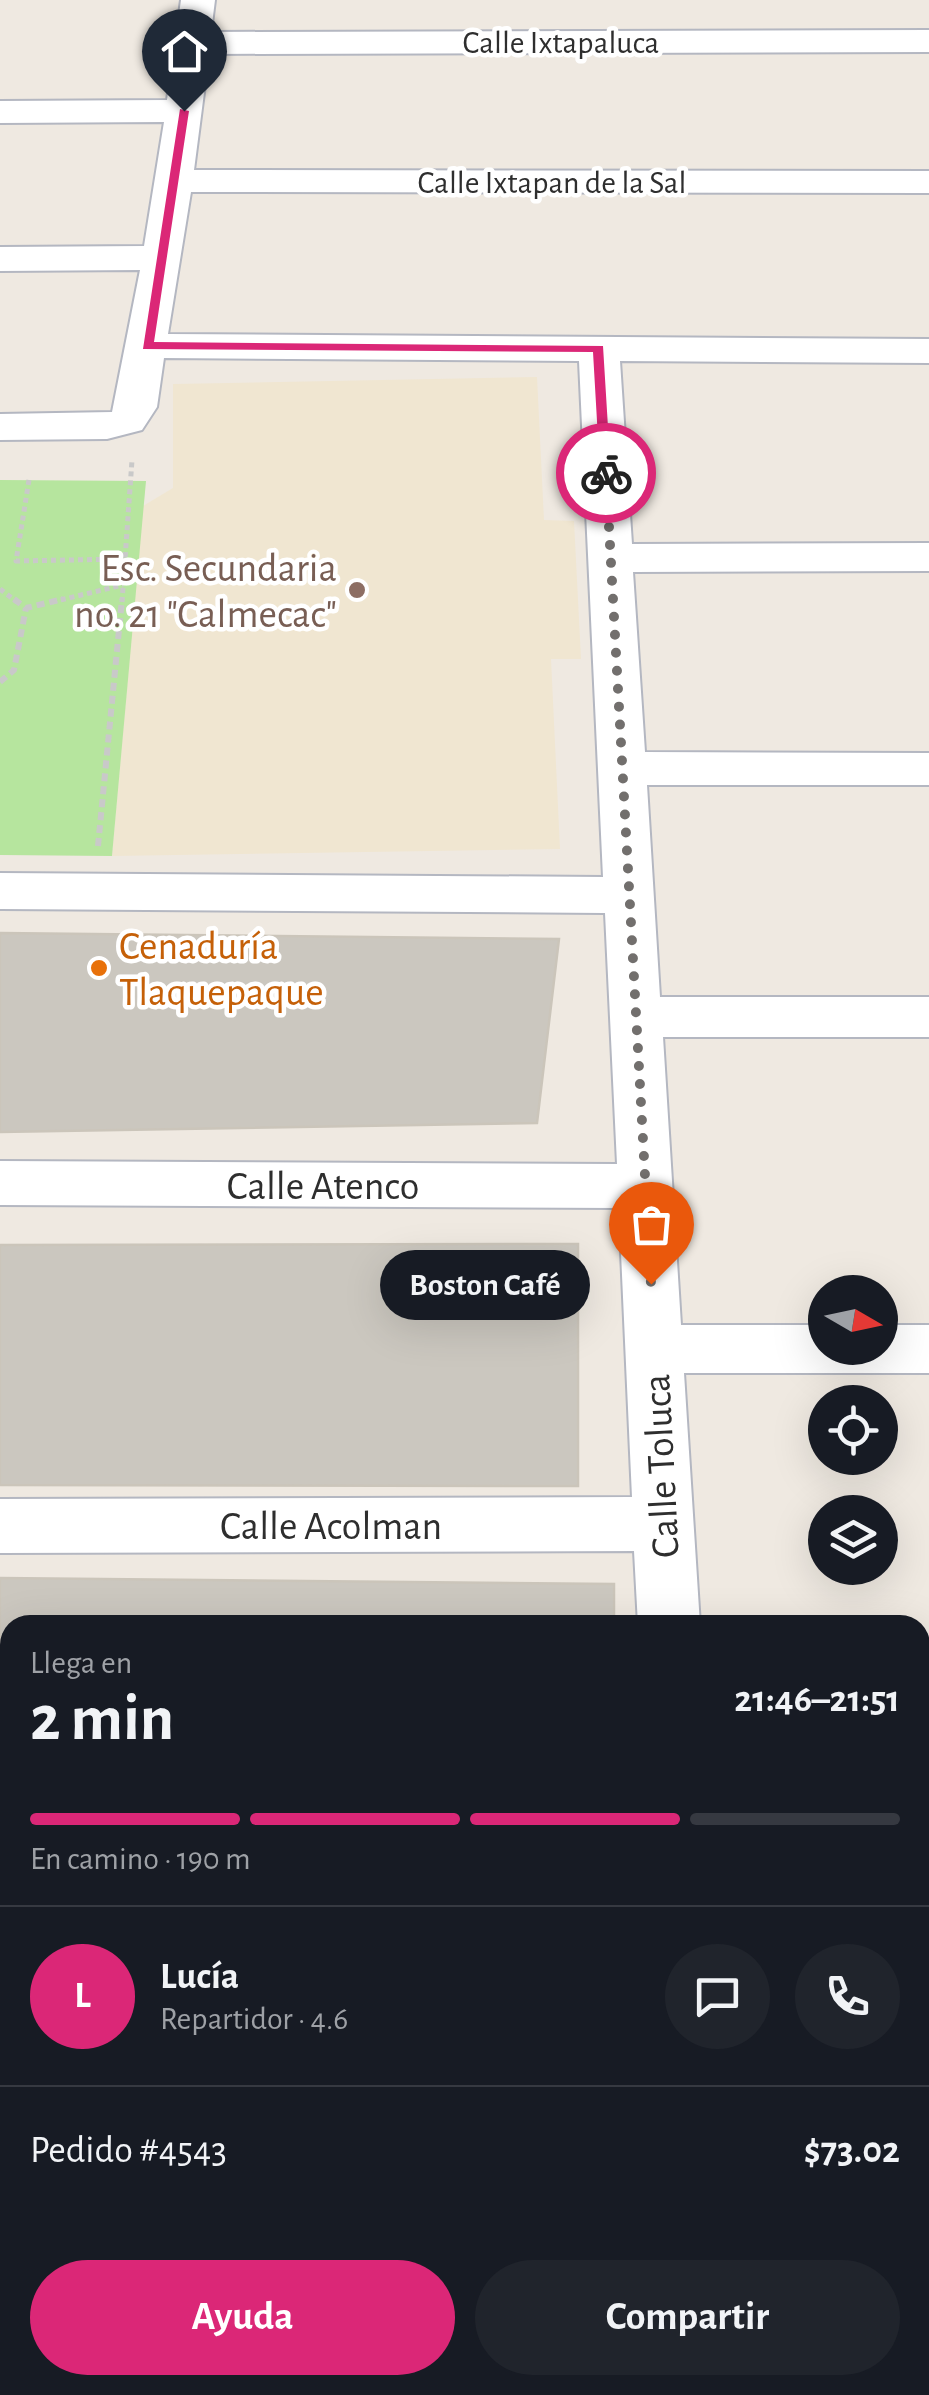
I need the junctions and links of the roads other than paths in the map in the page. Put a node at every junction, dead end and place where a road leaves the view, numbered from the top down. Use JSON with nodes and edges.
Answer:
{"nodes":[{"id":1,"x":198,"y":0,"type":"edge"},
{"id":2,"x":929,"y":41,"type":"edge"},
{"id":3,"x":192,"y":43,"type":"junction"},
{"id":4,"x":184,"y":111,"type":"junction"},
{"id":5,"x":0,"y":112,"type":"edge"},
{"id":6,"x":174,"y":181,"type":"junction"},
{"id":7,"x":929,"y":182,"type":"edge"},
{"id":8,"x":162,"y":258,"type":"junction"},
{"id":9,"x":0,"y":259,"type":"edge"},
{"id":10,"x":147,"y":346,"type":"junction"},
{"id":11,"x":599,"y":349,"type":"junction"},
{"id":12,"x":929,"y":350,"type":"edge"},
{"id":13,"x":0,"y":428,"type":"edge"},
{"id":14,"x":929,"y":556,"type":"edge"},
{"id":15,"x":611,"y":558,"type":"junction"},
{"id":16,"x":622,"y":768,"type":"junction"},
{"id":17,"x":929,"y":769,"type":"edge"},
{"id":18,"x":0,"y":891,"type":"edge"},
{"id":19,"x":630,"y":896,"type":"junction"},
{"id":20,"x":636,"y":1017,"type":"junction"},
{"id":21,"x":929,"y":1018,"type":"edge"},
{"id":22,"x":0,"y":1184,"type":"edge"},
{"id":23,"x":646,"y":1186,"type":"junction"},
{"id":24,"x":929,"y":1348,"type":"edge"},
{"id":25,"x":654,"y":1349,"type":"junction"},
{"id":26,"x":662,"y":1524,"type":"junction"},
{"id":27,"x":0,"y":1526,"type":"edge"},
{"id":28,"x":667,"y":1615,"type":"edge"}],
"edges":[{"from":1,"to":3,"type":"street"},
{"from":2,"to":3,"type":"street","name":"Calle Ixtapaluca"},
{"from":3,"to":4,"type":"street"},
{"from":4,"to":5,"type":"street"},
{"from":4,"to":6,"type":"street"},
{"from":6,"to":7,"type":"street","name":"Calle Ixtapan de la Sal"},
{"from":6,"to":8,"type":"street"},
{"from":8,"to":9,"type":"street"},
{"from":8,"to":10,"type":"street"},
{"from":10,"to":11,"type":"street"},
{"from":10,"to":13,"type":"street"},
{"from":11,"to":12,"type":"street"},
{"from":11,"to":15,"type":"street","name":"Calle Toluca"},
{"from":14,"to":15,"type":"street"},
{"from":15,"to":16,"type":"street","name":"Calle Toluca"},
{"from":16,"to":17,"type":"street"},
{"from":16,"to":19,"type":"street","name":"Calle Toluca"},
{"from":18,"to":19,"type":"street"},
{"from":19,"to":20,"type":"street","name":"Calle Toluca"},
{"from":20,"to":21,"type":"street"},
{"from":20,"to":23,"type":"street","name":"Calle Toluca"},
{"from":22,"to":23,"type":"street","name":"Calle Atenco"},
{"from":23,"to":25,"type":"street","name":"Calle Toluca"},
{"from":24,"to":25,"type":"street"},
{"from":25,"to":26,"type":"street","name":"Calle Toluca"},
{"from":26,"to":27,"type":"street","name":"Calle Acolman"},
{"from":26,"to":28,"type":"street","name":"Calle Toluca"}]}
